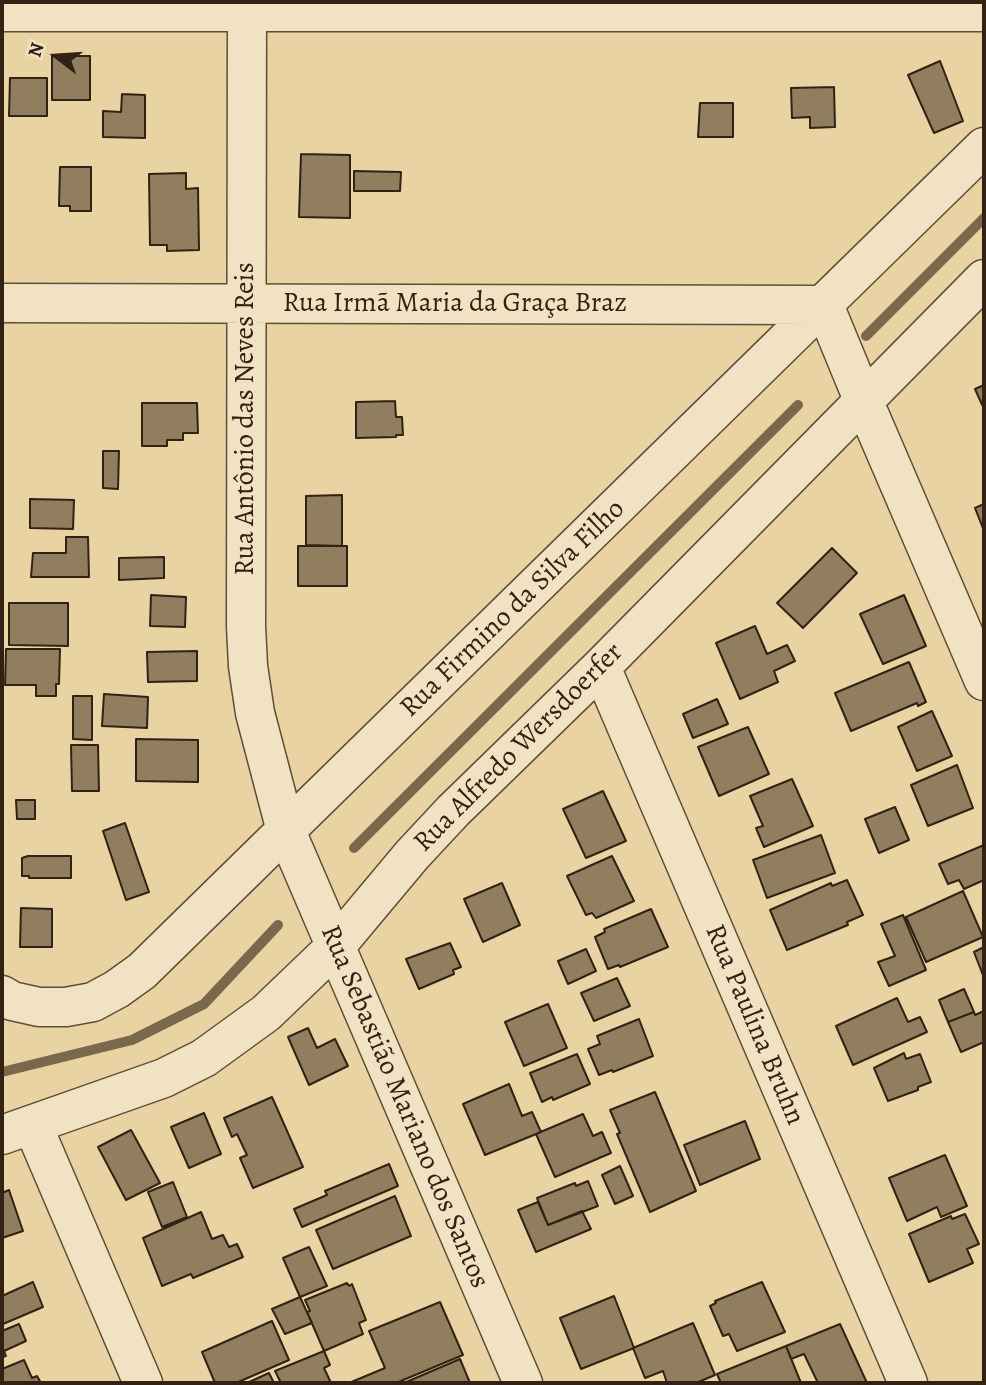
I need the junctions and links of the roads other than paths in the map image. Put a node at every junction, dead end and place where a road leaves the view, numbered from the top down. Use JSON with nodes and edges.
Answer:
{"nodes":[{"id":1,"x":247,"y":7,"type":"edge"},
{"id":2,"x":2,"y":12,"type":"edge"},
{"id":3,"x":984,"y":12,"type":"edge"},
{"id":4,"x":984,"y":147,"type":"edge"},
{"id":5,"x":984,"y":279,"type":"edge"},
{"id":6,"x":2,"y":303,"type":"edge"},
{"id":7,"x":246,"y":303,"type":"junction"},
{"id":8,"x":824,"y":305,"type":"junction"},
{"id":9,"x":864,"y":402,"type":"junction"},
{"id":10,"x":601,"y":667,"type":"junction"},
{"id":11,"x":984,"y":681,"type":"edge"},
{"id":12,"x":286,"y":831,"type":"junction"},
{"id":13,"x":335,"y":947,"type":"junction"},
{"id":14,"x":7,"y":998,"type":"edge"},
{"id":15,"x":17,"y":1130,"type":"edge"},
{"id":16,"x":143,"y":1383,"type":"edge"},
{"id":17,"x":523,"y":1383,"type":"edge"},
{"id":18,"x":908,"y":1383,"type":"edge"}],
"edges":[{"from":1,"to":2,"type":"street"},
{"from":1,"to":3,"type":"street"},
{"from":1,"to":7,"type":"street","name":"Rua Antônio das Neves Reis"},
{"from":4,"to":8,"type":"street","name":"Rua Firmino da Silva Filho"},
{"from":5,"to":9,"type":"street","name":"Rua Alfredo Wersdoerfer"},
{"from":6,"to":7,"type":"street","name":"Rua Irmã Maria da Graça Braz"},
{"from":7,"to":8,"type":"street","name":"Rua Irmã Maria da Graça Braz"},
{"from":7,"to":12,"type":"street","name":"Rua Antônio das Neves Reis"},
{"from":8,"to":9,"type":"street"},
{"from":8,"to":12,"type":"street","name":"Rua Firmino da Silva Filho"},
{"from":9,"to":10,"type":"street","name":"Rua Alfredo Wersdoerfer"},
{"from":9,"to":11,"type":"street"},
{"from":10,"to":13,"type":"street","name":"Rua Alfredo Wersdoerfer"},
{"from":10,"to":18,"type":"street","name":"Rua Paulina Bruhn"},
{"from":12,"to":13,"type":"street","name":"Rua Sebastião Mariano dos Santos"},
{"from":12,"to":14,"type":"street","name":"Rua Firmino da Silva Filho"},
{"from":13,"to":15,"type":"street","name":"Rua Alfredo Wersdoerfer"},
{"from":13,"to":17,"type":"street","name":"Rua Sebastião Mariano dos Santos"},
{"from":15,"to":16,"type":"street"}]}
